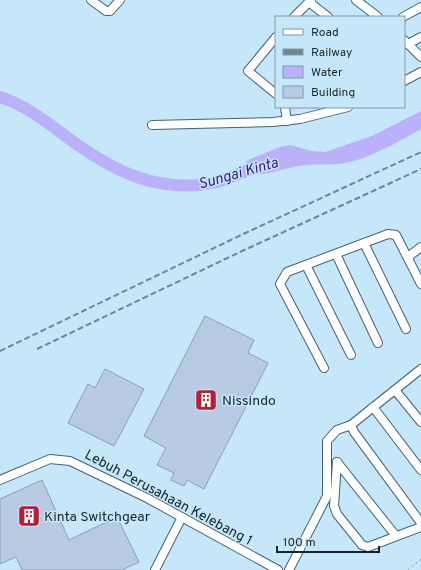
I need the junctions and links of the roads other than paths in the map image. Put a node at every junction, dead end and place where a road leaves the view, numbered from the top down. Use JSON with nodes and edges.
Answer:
{"nodes":[{"id":1,"x":91,"y":0,"type":"edge"},
{"id":2,"x":120,"y":0,"type":"edge"},
{"id":3,"x":356,"y":0,"type":"edge"},
{"id":4,"x":416,"y":0,"type":"edge"},
{"id":5,"x":310,"y":1,"type":"edge"},
{"id":6,"x":421,"y":3,"type":"edge"},
{"id":7,"x":421,"y":6,"type":"edge"},
{"id":8,"x":295,"y":16,"type":"edge"},
{"id":9,"x":327,"y":16,"type":"edge"},
{"id":10,"x":377,"y":16,"type":"edge"},
{"id":11,"x":405,"y":16,"type":"edge"},
{"id":12,"x":421,"y":37,"type":"edge"},
{"id":13,"x":275,"y":38,"type":"edge"},
{"id":14,"x":406,"y":42,"type":"edge"},
{"id":15,"x":421,"y":57,"type":"edge"},
{"id":16,"x":421,"y":72,"type":"edge"},
{"id":17,"x":405,"y":80,"type":"edge"},
{"id":18,"x":275,"y":93,"type":"edge"},
{"id":19,"x":285,"y":108,"type":"edge"},
{"id":20,"x":346,"y":108,"type":"edge"},
{"id":21,"x":286,"y":121,"type":"junction"},
{"id":22,"x":152,"y":125,"type":"dead end"},
{"id":23,"x":364,"y":243,"type":"junction"},
{"id":24,"x":421,"y":247,"type":"edge"},
{"id":25,"x":336,"y":254,"type":"junction"},
{"id":26,"x":408,"y":257,"type":"junction"},
{"id":27,"x":306,"y":265,"type":"junction"},
{"id":28,"x":421,"y":284,"type":"edge"},
{"id":29,"x":406,"y":329,"type":"dead end"},
{"id":30,"x":378,"y":343,"type":"dead end"},
{"id":31,"x":351,"y":355,"type":"dead end"},
{"id":32,"x":324,"y":368,"type":"dead end"},
{"id":33,"x":421,"y":369,"type":"edge"},
{"id":34,"x":395,"y":390,"type":"junction"},
{"id":35,"x":372,"y":407,"type":"junction"},
{"id":36,"x":421,"y":422,"type":"edge"},
{"id":37,"x":351,"y":425,"type":"junction"},
{"id":38,"x":421,"y":470,"type":"edge"},
{"id":39,"x":0,"y":480,"type":"edge"},
{"id":40,"x":182,"y":517,"type":"junction"},
{"id":41,"x":421,"y":523,"type":"edge"},
{"id":42,"x":421,"y":527,"type":"edge"},
{"id":43,"x":396,"y":536,"type":"junction"},
{"id":44,"x":269,"y":568,"type":"edge"},
{"id":45,"x":155,"y":570,"type":"edge"},
{"id":46,"x":278,"y":570,"type":"edge"},
{"id":47,"x":289,"y":570,"type":"edge"}],
"edges":[{"from":1,"to":2,"type":"street"},
{"from":3,"to":10,"type":"street"},
{"from":4,"to":6,"type":"street"},
{"from":5,"to":8,"type":"street"},
{"from":5,"to":9,"type":"street"},
{"from":7,"to":11,"type":"street"},
{"from":12,"to":14,"type":"street"},
{"from":13,"to":18,"type":"street"},
{"from":14,"to":15,"type":"street"},
{"from":16,"to":17,"type":"street"},
{"from":19,"to":21,"type":"street"},
{"from":20,"to":21,"type":"street"},
{"from":21,"to":22,"type":"street"},
{"from":23,"to":25,"type":"street"},
{"from":23,"to":26,"type":"street"},
{"from":23,"to":29,"type":"street"},
{"from":24,"to":26,"type":"street"},
{"from":25,"to":27,"type":"street"},
{"from":25,"to":30,"type":"street"},
{"from":26,"to":28,"type":"street"},
{"from":27,"to":31,"type":"street"},
{"from":27,"to":32,"type":"street"},
{"from":33,"to":34,"type":"street"},
{"from":34,"to":35,"type":"street"},
{"from":34,"to":36,"type":"street"},
{"from":35,"to":37,"type":"street"},
{"from":35,"to":38,"type":"street"},
{"from":37,"to":41,"type":"street"},
{"from":37,"to":47,"type":"street"},
{"from":39,"to":40,"type":"street","name":"Lebuh Perusahaan Kelebang 1"},
{"from":40,"to":44,"type":"street","name":"Lebuh Perusahaan Kelebang 1"},
{"from":40,"to":45,"type":"street"},
{"from":42,"to":43,"type":"street"},
{"from":43,"to":43,"type":"street"},
{"from":44,"to":46,"type":"street","name":"Lebuh Perusahaan Kelebang 1"}]}
